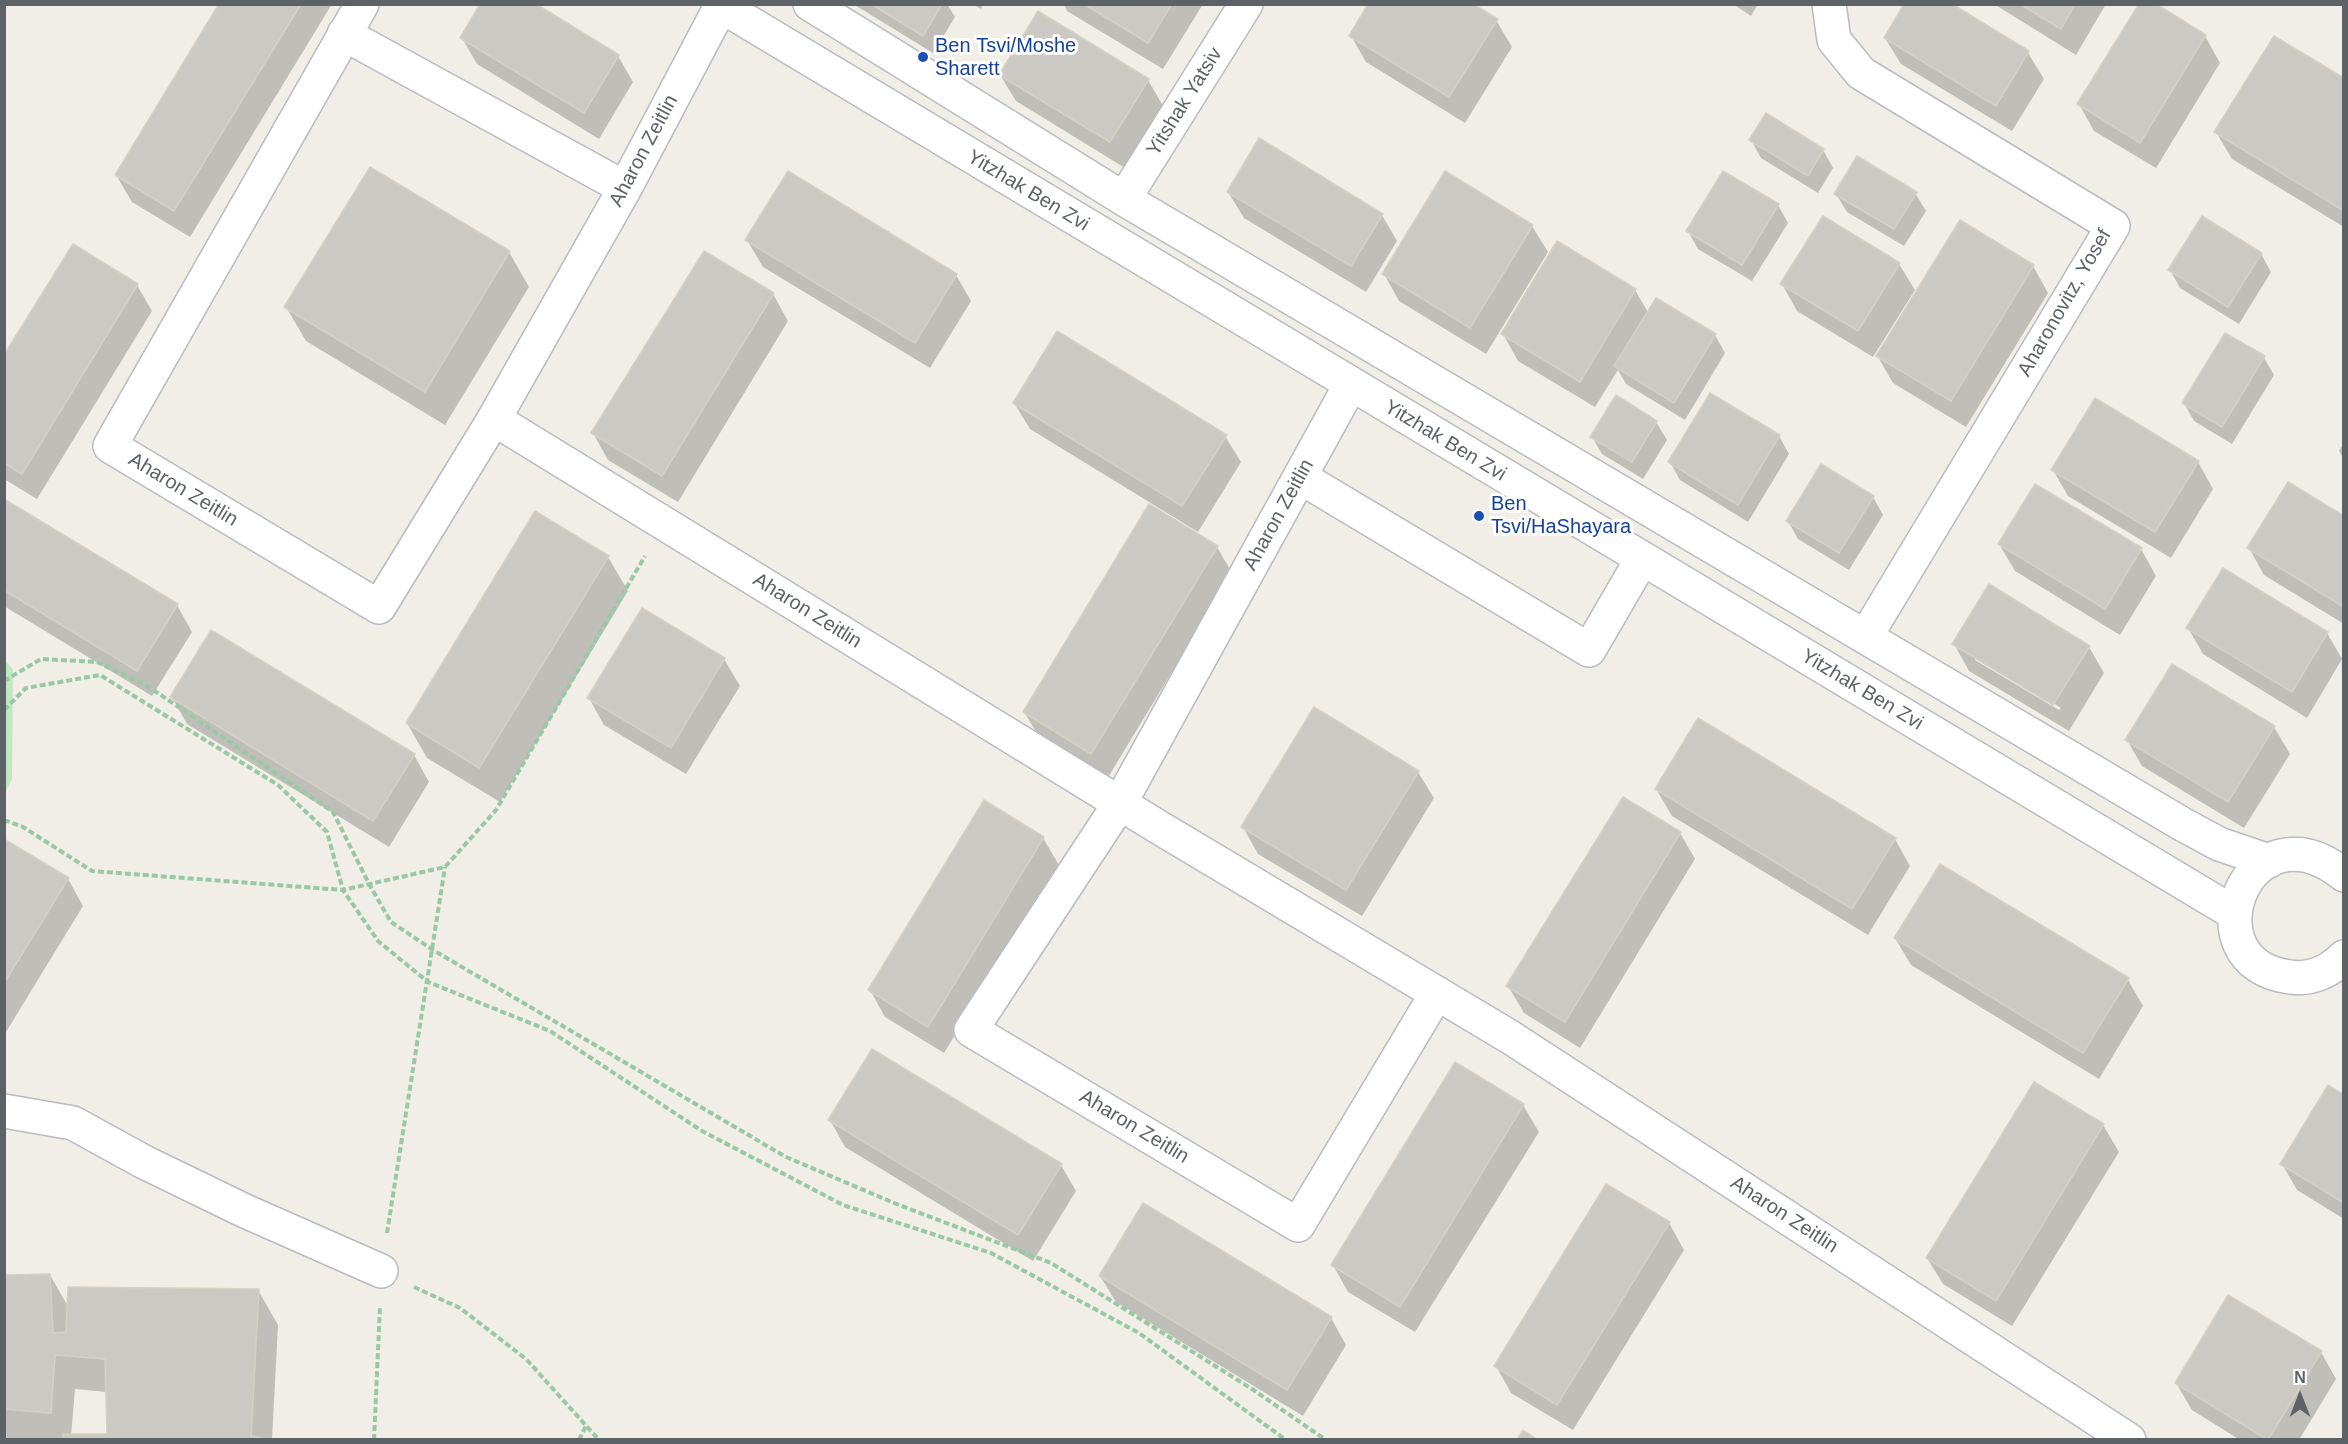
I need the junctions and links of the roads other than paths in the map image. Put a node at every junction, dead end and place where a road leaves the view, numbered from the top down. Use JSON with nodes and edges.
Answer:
{"nodes":[{"id":1,"x":362,"y":4,"type":"edge"},
{"id":2,"x":810,"y":4,"type":"edge"},
{"id":3,"x":1246,"y":4,"type":"edge"},
{"id":4,"x":1828,"y":4,"type":"edge"},
{"id":5,"x":719,"y":5,"type":"edge"},
{"id":6,"x":344,"y":34,"type":"junction"},
{"id":7,"x":625,"y":188,"type":"junction"},
{"id":8,"x":1124,"y":199,"type":"junction"},
{"id":9,"x":1351,"y":384,"type":"junction"},
{"id":10,"x":494,"y":419,"type":"junction"},
{"id":11,"x":1300,"y":477,"type":"junction"},
{"id":12,"x":1642,"y":559,"type":"junction"},
{"id":13,"x":1866,"y":636,"type":"junction"},
{"id":14,"x":1120,"y":803,"type":"junction"},
{"id":15,"x":2339,"y":859,"type":"edge"},
{"id":16,"x":2269,"y":861,"type":"junction"},
{"id":17,"x":2234,"y":913,"type":"junction"},
{"id":18,"x":2342,"y":962,"type":"edge"},
{"id":19,"x":1437,"y":993,"type":"junction"},
{"id":20,"x":5,"y":1111,"type":"edge"},
{"id":21,"x":381,"y":1271,"type":"road end"},
{"id":22,"x":2129,"y":1440,"type":"edge"}],
"edges":[{"from":1,"to":6,"type":"street","name":"Aharon Zeitlin"},
{"from":2,"to":8,"type":"street"},
{"from":3,"to":8,"type":"street","name":"Yitshak Yatsiv"},
{"from":4,"to":13,"type":"street","name":"Aharonovitz, Yosef"},
{"from":5,"to":7,"type":"street","name":"Aharon Zeitlin"},
{"from":5,"to":9,"type":"street","name":"Yitzhak Ben Zvi"},
{"from":6,"to":7,"type":"street"},
{"from":6,"to":10,"type":"street","name":"Aharon Zeitlin"},
{"from":7,"to":10,"type":"street","name":"Aharon Zeitlin"},
{"from":8,"to":13,"type":"street"},
{"from":9,"to":11,"type":"street","name":"Aharon Zeitlin"},
{"from":9,"to":12,"type":"street","name":"Yitzhak Ben Zvi"},
{"from":10,"to":14,"type":"street","name":"Aharon Zeitlin"},
{"from":11,"to":12,"type":"street"},
{"from":11,"to":14,"type":"street","name":"Aharon Zeitlin"},
{"from":12,"to":17,"type":"street","name":"Yitzhak Ben Zvi"},
{"from":13,"to":16,"type":"street"},
{"from":14,"to":19,"type":"street","name":"Aharon Zeitlin"},
{"from":14,"to":19,"type":"street","name":"Aharon Zeitlin"},
{"from":15,"to":16,"type":"street"},
{"from":16,"to":17,"type":"street"},
{"from":17,"to":18,"type":"street"},
{"from":19,"to":22,"type":"street","name":"Aharon Zeitlin"},
{"from":20,"to":21,"type":"street"}]}
